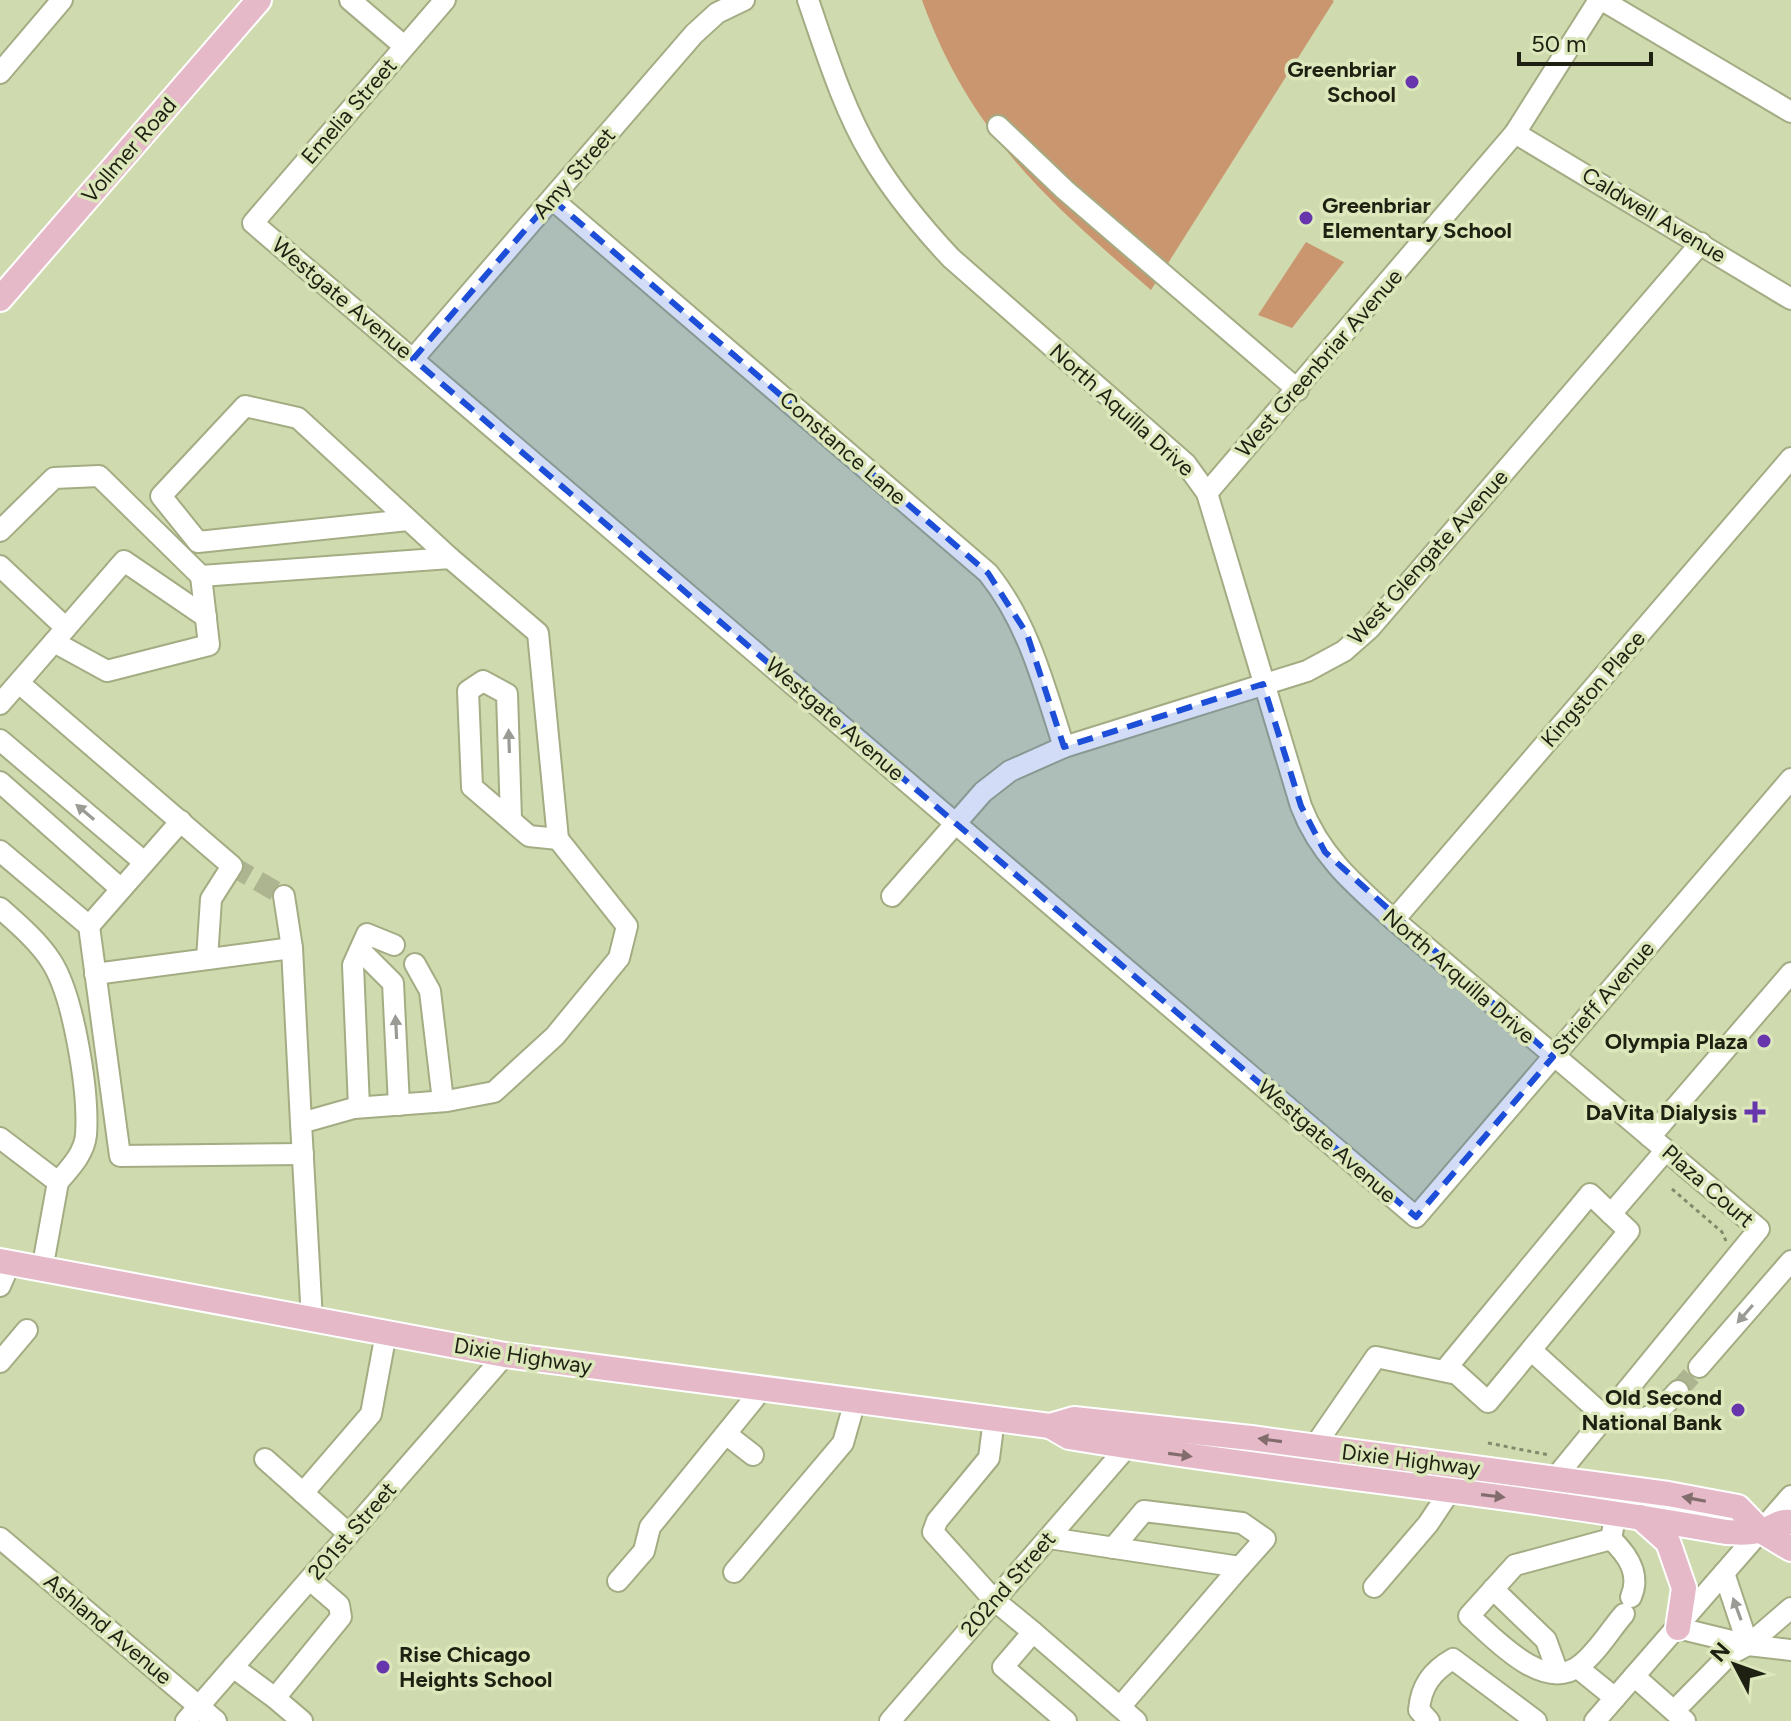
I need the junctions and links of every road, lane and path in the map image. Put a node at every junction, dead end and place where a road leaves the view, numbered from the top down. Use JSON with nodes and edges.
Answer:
{"nodes":[{"id":1,"x":62,"y":0,"type":"edge"},
{"id":2,"x":259,"y":0,"type":"edge"},
{"id":3,"x":350,"y":0,"type":"edge"},
{"id":4,"x":445,"y":0,"type":"edge"},
{"id":5,"x":744,"y":0,"type":"edge"},
{"id":6,"x":808,"y":0,"type":"edge"},
{"id":7,"x":1600,"y":0,"type":"edge"},
{"id":8,"x":404,"y":46,"type":"junction"},
{"id":9,"x":0,"y":73,"type":"edge"},
{"id":10,"x":1791,"y":112,"type":"edge"},
{"id":11,"x":998,"y":126,"type":"dead end"},
{"id":12,"x":1515,"y":133,"type":"junction"},
{"id":13,"x":552,"y":199,"type":"junction"},
{"id":14,"x":253,"y":223,"type":"joint"},
{"id":15,"x":1701,"y":243,"type":"junction"},
{"id":16,"x":0,"y":299,"type":"edge"},
{"id":17,"x":1791,"y":299,"type":"edge"},
{"id":18,"x":413,"y":359,"type":"junction"},
{"id":19,"x":1298,"y":390,"type":"junction"},
{"id":20,"x":1791,"y":458,"type":"edge"},
{"id":21,"x":1207,"y":493,"type":"junction"},
{"id":22,"x":408,"y":520,"type":"junction"},
{"id":23,"x":0,"y":531,"type":"edge"},
{"id":24,"x":450,"y":558,"type":"junction"},
{"id":25,"x":0,"y":566,"type":"edge"},
{"id":26,"x":201,"y":576,"type":"junction"},
{"id":27,"x":206,"y":617,"type":"junction"},
{"id":28,"x":60,"y":635,"type":"junction"},
{"id":29,"x":19,"y":683,"type":"junction"},
{"id":30,"x":1263,"y":684,"type":"junction"},
{"id":31,"x":0,"y":704,"type":"edge"},
{"id":32,"x":0,"y":740,"type":"edge"},
{"id":33,"x":1064,"y":747,"type":"junction"},
{"id":34,"x":1791,"y":779,"type":"edge"},
{"id":35,"x":0,"y":782,"type":"edge"},
{"id":36,"x":511,"y":819,"type":"junction"},
{"id":37,"x":181,"y":821,"type":"junction"},
{"id":38,"x":956,"y":823,"type":"junction"},
{"id":39,"x":558,"y":839,"type":"junction"},
{"id":40,"x":0,"y":851,"type":"edge"},
{"id":41,"x":144,"y":862,"type":"junction"},
{"id":42,"x":1342,"y":874,"type":"joint"},
{"id":43,"x":121,"y":889,"type":"junction"},
{"id":44,"x":284,"y":896,"type":"dead end"},
{"id":45,"x":892,"y":896,"type":"dead end"},
{"id":46,"x":0,"y":908,"type":"edge"},
{"id":47,"x":1394,"y":920,"type":"junction"},
{"id":48,"x":89,"y":926,"type":"junction"},
{"id":49,"x":394,"y":945,"type":"dead end"},
{"id":50,"x":292,"y":948,"type":"junction"},
{"id":51,"x":360,"y":950,"type":"junction"},
{"id":52,"x":207,"y":959,"type":"junction"},
{"id":53,"x":415,"y":964,"type":"dead end"},
{"id":54,"x":1791,"y":973,"type":"edge"},
{"id":55,"x":95,"y":974,"type":"junction"},
{"id":56,"x":1553,"y":1057,"type":"junction"},
{"id":57,"x":443,"y":1101,"type":"junction"},
{"id":58,"x":399,"y":1105,"type":"junction"},
{"id":59,"x":359,"y":1107,"type":"junction"},
{"id":60,"x":301,"y":1123,"type":"junction"},
{"id":61,"x":0,"y":1138,"type":"edge"},
{"id":62,"x":1658,"y":1143,"type":"junction"},
{"id":63,"x":303,"y":1154,"type":"junction"},
{"id":64,"x":58,"y":1182,"type":"junction"},
{"id":65,"x":1672,"y":1189,"type":"dead end"},
{"id":66,"x":1611,"y":1214,"type":"junction"},
{"id":67,"x":1416,"y":1217,"type":"joint"},
{"id":68,"x":1725,"y":1245,"type":"dead end"},
{"id":69,"x":1791,"y":1261,"type":"edge"},
{"id":70,"x":5,"y":1262,"type":"edge"},
{"id":71,"x":42,"y":1270,"type":"junction"},
{"id":72,"x":0,"y":1286,"type":"edge"},
{"id":73,"x":312,"y":1320,"type":"junction"},
{"id":74,"x":27,"y":1330,"type":"dead end"},
{"id":75,"x":386,"y":1333,"type":"junction"},
{"id":76,"x":1531,"y":1350,"type":"junction"},
{"id":77,"x":505,"y":1355,"type":"junction"},
{"id":78,"x":0,"y":1362,"type":"edge"},
{"id":79,"x":1699,"y":1367,"type":"tunnel mouth"},
{"id":80,"x":1444,"y":1371,"type":"junction"},
{"id":81,"x":762,"y":1389,"type":"junction"},
{"id":82,"x":1678,"y":1391,"type":"tunnel mouth"},
{"id":83,"x":855,"y":1401,"type":"junction"},
{"id":84,"x":1609,"y":1413,"type":"junction"},
{"id":85,"x":994,"y":1419,"type":"junction"},
{"id":86,"x":1050,"y":1426,"type":"junction"},
{"id":87,"x":726,"y":1434,"type":"junction"},
{"id":88,"x":1488,"y":1443,"type":"dead end"},
{"id":89,"x":1127,"y":1447,"type":"junction"},
{"id":90,"x":1314,"y":1447,"type":"junction"},
{"id":91,"x":753,"y":1455,"type":"dead end"},
{"id":92,"x":265,"y":1459,"type":"dead end"},
{"id":93,"x":1553,"y":1467,"type":"junction"},
{"id":94,"x":1450,"y":1491,"type":"junction"},
{"id":95,"x":303,"y":1493,"type":"junction"},
{"id":96,"x":1791,"y":1496,"type":"edge"},
{"id":97,"x":1627,"y":1514,"type":"junction"},
{"id":98,"x":1791,"y":1522,"type":"edge"},
{"id":99,"x":1761,"y":1531,"type":"junction"},
{"id":100,"x":349,"y":1534,"type":"junction"},
{"id":101,"x":0,"y":1538,"type":"edge"},
{"id":102,"x":1049,"y":1538,"type":"junction"},
{"id":103,"x":1611,"y":1539,"type":"junction"},
{"id":104,"x":1113,"y":1548,"type":"junction"},
{"id":105,"x":1791,"y":1549,"type":"edge"},
{"id":106,"x":1240,"y":1567,"type":"junction"},
{"id":107,"x":734,"y":1572,"type":"dead end"},
{"id":108,"x":1724,"y":1573,"type":"junction"},
{"id":109,"x":310,"y":1580,"type":"junction"},
{"id":110,"x":618,"y":1581,"type":"dead end"},
{"id":111,"x":1374,"y":1587,"type":"dead end"},
{"id":112,"x":1493,"y":1589,"type":"junction"},
{"id":113,"x":994,"y":1600,"type":"junction"},
{"id":114,"x":1791,"y":1608,"type":"edge"},
{"id":115,"x":1678,"y":1628,"type":"junction"},
{"id":116,"x":1033,"y":1632,"type":"junction"},
{"id":117,"x":1748,"y":1645,"type":"junction"},
{"id":118,"x":1791,"y":1650,"type":"edge"},
{"id":119,"x":233,"y":1667,"type":"junction"},
{"id":120,"x":1568,"y":1670,"type":"junction"},
{"id":121,"x":1634,"y":1676,"type":"junction"},
{"id":122,"x":275,"y":1698,"type":"junction"},
{"id":123,"x":1615,"y":1698,"type":"junction"},
{"id":124,"x":1120,"y":1707,"type":"junction"},
{"id":125,"x":193,"y":1714,"type":"edge"},
{"id":126,"x":1424,"y":1715,"type":"edge"},
{"id":127,"x":1679,"y":1716,"type":"edge"},
{"id":128,"x":216,"y":1721,"type":"edge"},
{"id":129,"x":302,"y":1721,"type":"edge"},
{"id":130,"x":890,"y":1721,"type":"edge"},
{"id":131,"x":1066,"y":1721,"type":"edge"},
{"id":132,"x":1136,"y":1721,"type":"edge"},
{"id":133,"x":1536,"y":1721,"type":"edge"},
{"id":134,"x":1595,"y":1721,"type":"edge"}],
"edges":[{"from":1,"to":9,"type":"street"},
{"from":2,"to":16,"type":"main road","name":"Vollmer Road"},
{"from":3,"to":8,"type":"street"},
{"from":4,"to":8,"type":"street","name":"Emelia Street"},
{"from":5,"to":13,"type":"street","name":"Amy Street"},
{"from":6,"to":21,"type":"street","name":"North Aquilla Drive"},
{"from":7,"to":10,"type":"street"},
{"from":7,"to":12,"type":"street","name":"West Greenbriar Avenue"},
{"from":8,"to":14,"type":"street","name":"Emelia Street"},
{"from":11,"to":19,"type":"street"},
{"from":12,"to":15,"type":"street","name":"Caldwell Avenue"},
{"from":12,"to":19,"type":"street","name":"West Greenbriar Avenue"},
{"from":13,"to":18,"type":"street","name":"Amy Street"},
{"from":13,"to":33,"type":"street","name":"Constance Lane"},
{"from":14,"to":18,"type":"street","name":"Westgate Avenue"},
{"from":15,"to":17,"type":"street","name":"Caldwell Avenue"},
{"from":15,"to":30,"type":"street","name":"West Glengate Avenue"},
{"from":18,"to":38,"type":"street","name":"Westgate Avenue"},
{"from":19,"to":21,"type":"street","name":"West Greenbriar Avenue"},
{"from":20,"to":47,"type":"street","name":"Kingston Place"},
{"from":21,"to":30,"type":"street","name":"North Aquilla Drive"},
{"from":22,"to":22,"type":"street"},
{"from":22,"to":24,"type":"street"},
{"from":23,"to":26,"type":"street"},
{"from":24,"to":26,"type":"street"},
{"from":24,"to":39,"type":"street"},
{"from":25,"to":28,"type":"street"},
{"from":26,"to":27,"type":"street"},
{"from":27,"to":28,"type":"street"},
{"from":27,"to":28,"type":"street"},
{"from":28,"to":29,"type":"street"},
{"from":29,"to":31,"type":"street"},
{"from":29,"to":37,"type":"street"},
{"from":30,"to":33,"type":"street","name":"West Glengate Avenue"},
{"from":30,"to":42,"type":"street","name":"North Aquilla Drive"},
{"from":41,"to":32,"type":"street","one_way":true},
{"from":33,"to":38,"type":"street","name":"West Glengate Avenue"},
{"from":34,"to":56,"type":"street","name":"Strieff Avenue"},
{"from":35,"to":43,"type":"street"},
{"from":36,"to":36,"type":"street","one_way":true},
{"from":36,"to":39,"type":"street"},
{"from":37,"to":41,"type":"street"},
{"from":37,"to":52,"type":"street"},
{"from":38,"to":45,"type":"street","name":"West Glengate Avenue"},
{"from":38,"to":67,"type":"street","name":"Westgate Avenue"},
{"from":39,"to":57,"type":"street"},
{"from":40,"to":48,"type":"street"},
{"from":41,"to":43,"type":"street"},
{"from":42,"to":47,"type":"street","name":"North Arquilla Drive"},
{"from":43,"to":48,"type":"street"},
{"from":44,"to":50,"type":"street"},
{"from":46,"to":64,"type":"street"},
{"from":47,"to":56,"type":"street","name":"North Arquilla Drive"},
{"from":48,"to":55,"type":"street"},
{"from":49,"to":51,"type":"street"},
{"from":50,"to":52,"type":"street"},
{"from":50,"to":60,"type":"street"},
{"from":58,"to":51,"type":"street","one_way":true},
{"from":51,"to":59,"type":"street"},
{"from":52,"to":55,"type":"street"},
{"from":53,"to":57,"type":"street"},
{"from":54,"to":62,"type":"street","name":"Plaza Court"},
{"from":55,"to":63,"type":"street"},
{"from":56,"to":62,"type":"street","name":"North Arquilla Drive"},
{"from":56,"to":67,"type":"street","name":"Strieff Avenue"},
{"from":57,"to":58,"type":"street"},
{"from":58,"to":59,"type":"street"},
{"from":59,"to":60,"type":"street"},
{"from":60,"to":63,"type":"street"},
{"from":61,"to":64,"type":"street"},
{"from":62,"to":66,"type":"street"},
{"from":62,"to":84,"type":"street","name":"Plaza Court"},
{"from":63,"to":73,"type":"street"},
{"from":64,"to":71,"type":"street"},
{"from":65,"to":68,"type":"path"},
{"from":66,"to":76,"type":"street"},
{"from":66,"to":80,"type":"street"},
{"from":69,"to":79,"type":"street","one_way":true},
{"from":70,"to":71,"type":"main road","name":"Dixie Highway"},
{"from":70,"to":72,"type":"street"},
{"from":71,"to":73,"type":"main road","name":"Dixie Highway"},
{"from":73,"to":75,"type":"main road","name":"Dixie Highway"},
{"from":74,"to":78,"type":"street"},
{"from":75,"to":77,"type":"main road","name":"Dixie Highway"},
{"from":75,"to":95,"type":"street"},
{"from":76,"to":80,"type":"street"},
{"from":76,"to":84,"type":"street"},
{"from":77,"to":81,"type":"main road","name":"Dixie Highway"},
{"from":77,"to":100,"type":"street","name":"201st Street"},
{"from":80,"to":90,"type":"street"},
{"from":81,"to":83,"type":"main road","name":"Dixie Highway"},
{"from":81,"to":87,"type":"street"},
{"from":82,"to":84,"type":"street"},
{"from":83,"to":85,"type":"main road","name":"Dixie Highway"},
{"from":83,"to":107,"type":"street"},
{"from":84,"to":93,"type":"street","name":"Plaza Court"},
{"from":85,"to":86,"type":"main road","name":"Dixie Highway"},
{"from":85,"to":113,"type":"street"},
{"from":86,"to":89,"type":"main road","name":"Dixie Highway"},
{"from":90,"to":86,"type":"main road","name":"Dixie Highway","one_way":true},
{"from":87,"to":91,"type":"street"},
{"from":87,"to":110,"type":"street"},
{"from":88,"to":93,"type":"path"},
{"from":89,"to":94,"type":"main road","name":"Dixie Highway","one_way":true},
{"from":89,"to":102,"type":"street","name":"202nd Street"},
{"from":90,"to":93,"type":"main road","name":"Dixie Highway"},
{"from":92,"to":95,"type":"street"},
{"from":99,"to":93,"type":"main road","name":"Dixie Highway","one_way":true},
{"from":94,"to":97,"type":"main road","name":"Dixie Highway","one_way":true},
{"from":94,"to":111,"type":"street"},
{"from":95,"to":100,"type":"street"},
{"from":96,"to":99,"type":"street"},
{"from":97,"to":99,"type":"main road","name":"Dixie Highway"},
{"from":97,"to":103,"type":"street"},
{"from":97,"to":115,"type":"main road"},
{"from":98,"to":99,"type":"main road","name":"Dixie Highway"},
{"from":99,"to":105,"type":"main road","name":"Dixie Highway"},
{"from":99,"to":108,"type":"street"},
{"from":100,"to":109,"type":"street","name":"201st Street"},
{"from":101,"to":125,"type":"street","name":"Ashland Avenue"},
{"from":102,"to":104,"type":"street"},
{"from":102,"to":113,"type":"street","name":"202nd Street"},
{"from":103,"to":112,"type":"street"},
{"from":103,"to":120,"type":"street"},
{"from":104,"to":106,"type":"street"},
{"from":104,"to":106,"type":"street"},
{"from":106,"to":124,"type":"street"},
{"from":108,"to":115,"type":"street"},
{"from":117,"to":108,"type":"street","one_way":true},
{"from":109,"to":119,"type":"street","name":"201st Street"},
{"from":109,"to":122,"type":"street"},
{"from":112,"to":120,"type":"street"},
{"from":112,"to":120,"type":"street"},
{"from":113,"to":116,"type":"street"},
{"from":113,"to":130,"type":"street","name":"202nd Street"},
{"from":114,"to":117,"type":"street"},
{"from":115,"to":117,"type":"street"},
{"from":115,"to":121,"type":"street"},
{"from":116,"to":124,"type":"street"},
{"from":116,"to":131,"type":"street"},
{"from":117,"to":118,"type":"street"},
{"from":117,"to":127,"type":"street"},
{"from":119,"to":122,"type":"street"},
{"from":119,"to":125,"type":"street","name":"201st Street"},
{"from":120,"to":123,"type":"street"},
{"from":121,"to":123,"type":"street"},
{"from":121,"to":127,"type":"street"},
{"from":122,"to":129,"type":"street"},
{"from":123,"to":134,"type":"street"},
{"from":124,"to":132,"type":"street"},
{"from":125,"to":128,"type":"street","name":"Ashland Avenue"},
{"from":126,"to":133,"type":"street"}]}
